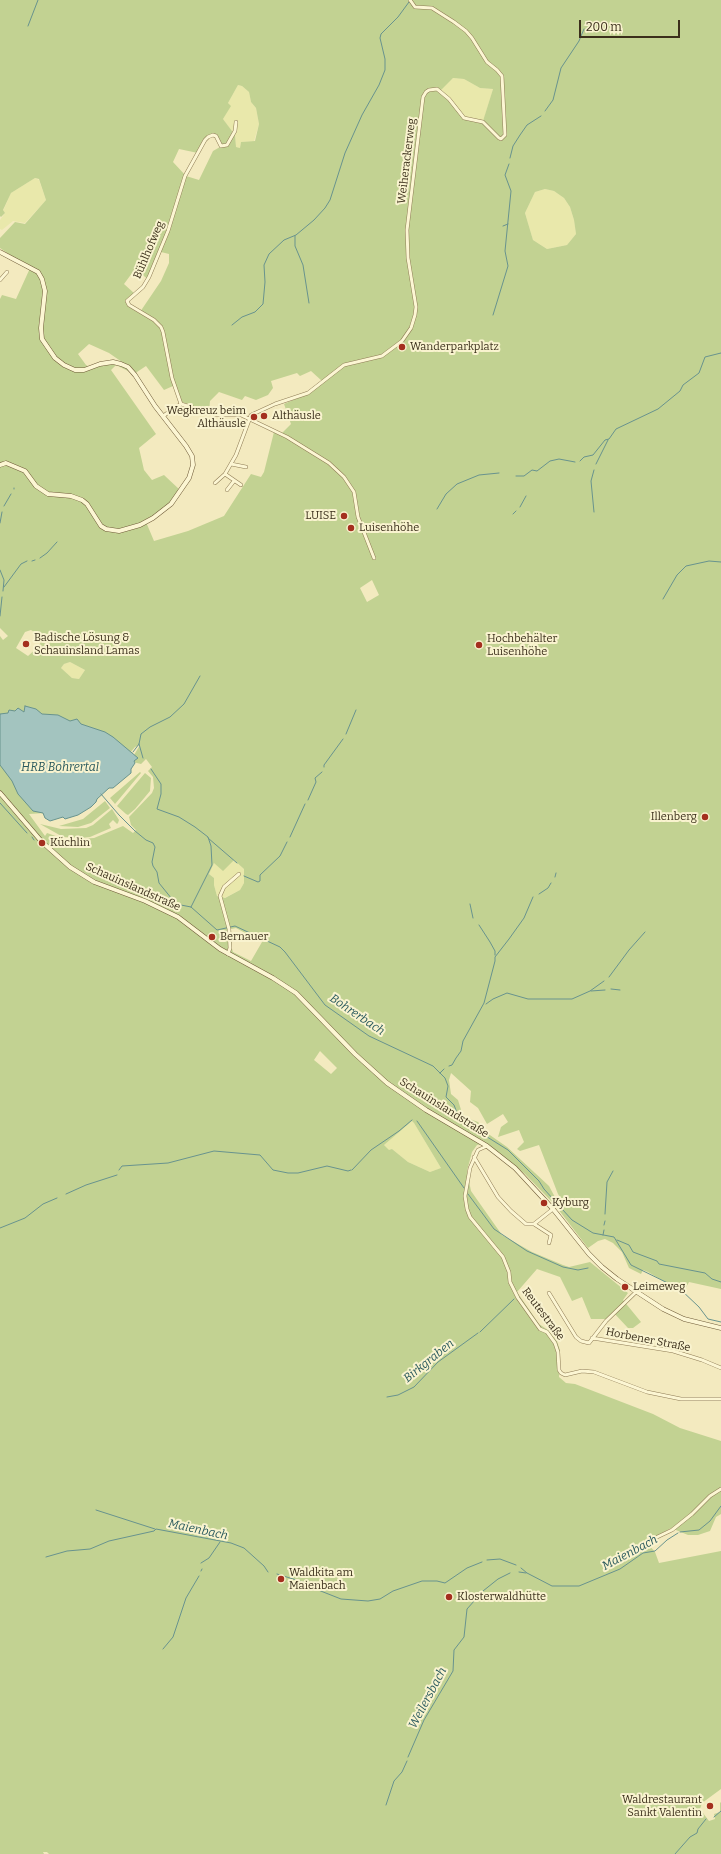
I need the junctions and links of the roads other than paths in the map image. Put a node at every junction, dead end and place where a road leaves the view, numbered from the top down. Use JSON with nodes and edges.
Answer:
{"nodes":[{"id":1,"x":410,"y":0,"type":"edge"},
{"id":2,"x":236,"y":122,"type":"dead end"},
{"id":3,"x":0,"y":252,"type":"edge"},
{"id":4,"x":7,"y":272,"type":"dead end"},
{"id":5,"x":0,"y":280,"type":"edge"},
{"id":6,"x":181,"y":404,"type":"junction"},
{"id":7,"x":163,"y":416,"type":"junction"},
{"id":8,"x":249,"y":419,"type":"junction"},
{"id":9,"x":0,"y":464,"type":"edge"},
{"id":10,"x":231,"y":464,"type":"junction"},
{"id":11,"x":246,"y":467,"type":"dead end"},
{"id":12,"x":225,"y":474,"type":"junction"},
{"id":13,"x":234,"y":481,"type":"junction"},
{"id":14,"x":216,"y":483,"type":"dead end"},
{"id":15,"x":241,"y":485,"type":"dead end"},
{"id":16,"x":227,"y":490,"type":"dead end"},
{"id":17,"x":374,"y":558,"type":"dead end"},
{"id":18,"x":0,"y":793,"type":"edge"},
{"id":19,"x":239,"y":874,"type":"dead end"},
{"id":20,"x":228,"y":954,"type":"junction"},
{"id":21,"x":487,"y":1146,"type":"junction"},
{"id":22,"x":474,"y":1157,"type":"junction"},
{"id":23,"x":553,"y":1210,"type":"junction"},
{"id":24,"x":534,"y":1224,"type":"junction"},
{"id":25,"x":549,"y":1243,"type":"dead end"},
{"id":26,"x":636,"y":1292,"type":"junction"},
{"id":27,"x":549,"y":1293,"type":"dead end"},
{"id":28,"x":721,"y":1328,"type":"edge"},
{"id":29,"x":592,"y":1338,"type":"junction"},
{"id":30,"x":721,"y":1368,"type":"edge"},
{"id":31,"x":721,"y":1399,"type":"edge"},
{"id":32,"x":721,"y":1489,"type":"edge"},
{"id":33,"x":651,"y":1540,"type":"dead end"}],
"edges":[{"from":1,"to":8,"type":"street","name":"Weiherackerweg"},
{"from":2,"to":6,"type":"street","name":"Bühlhofweg"},
{"from":3,"to":7,"type":"main road"},
{"from":4,"to":5,"type":"street"},
{"from":6,"to":7,"type":"street"},
{"from":6,"to":8,"type":"street"},
{"from":7,"to":9,"type":"main road"},
{"from":8,"to":10,"type":"street"},
{"from":8,"to":17,"type":"street"},
{"from":10,"to":11,"type":"street"},
{"from":10,"to":12,"type":"street"},
{"from":12,"to":13,"type":"street"},
{"from":12,"to":14,"type":"street"},
{"from":13,"to":15,"type":"street"},
{"from":13,"to":16,"type":"street"},
{"from":18,"to":20,"type":"main road","name":"Schauinslandstraße"},
{"from":19,"to":20,"type":"street"},
{"from":20,"to":21,"type":"main road","name":"Schauinslandstraße"},
{"from":21,"to":22,"type":"street"},
{"from":21,"to":23,"type":"main road","name":"Schauinslandstraße"},
{"from":22,"to":24,"type":"street"},
{"from":22,"to":31,"type":"street","name":"Reutestraße"},
{"from":23,"to":24,"type":"street"},
{"from":23,"to":26,"type":"main road","name":"Schauinslandstraße"},
{"from":24,"to":25,"type":"street"},
{"from":26,"to":28,"type":"main road","name":"Schauinslandstraße"},
{"from":26,"to":29,"type":"street"},
{"from":27,"to":29,"type":"street","name":"Horbener Straße"},
{"from":29,"to":30,"type":"street","name":"Horbener Straße"},
{"from":32,"to":33,"type":"street"}]}
